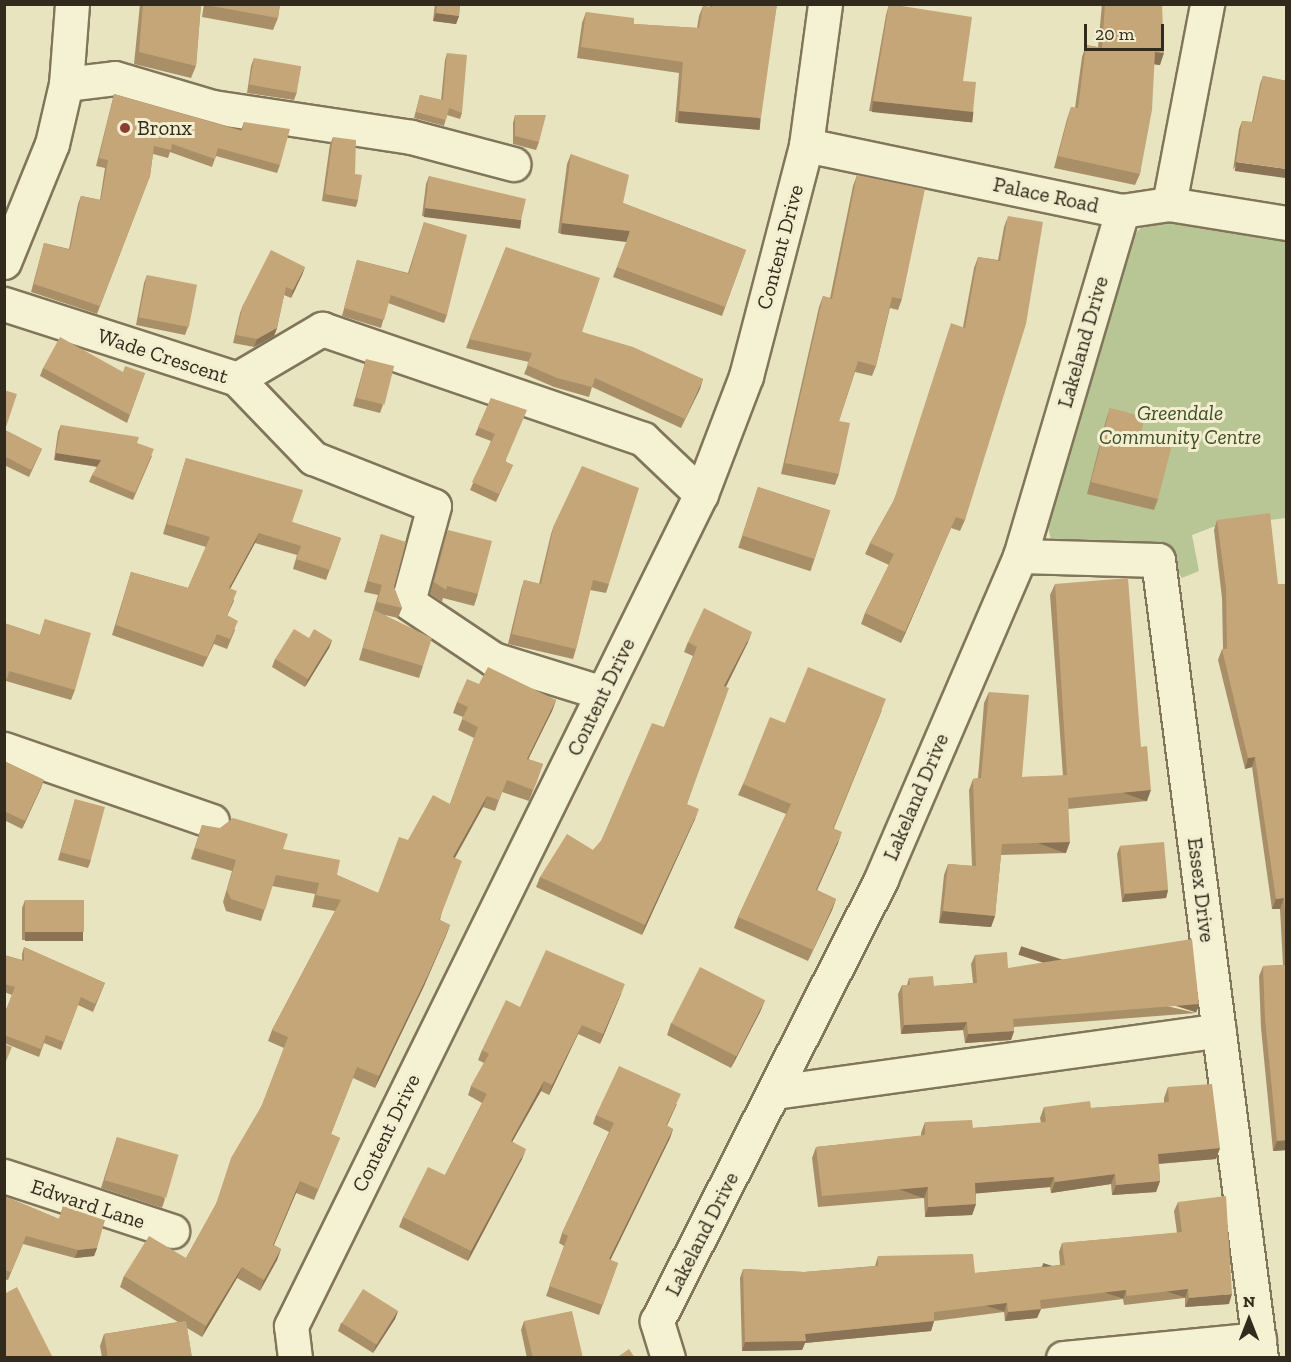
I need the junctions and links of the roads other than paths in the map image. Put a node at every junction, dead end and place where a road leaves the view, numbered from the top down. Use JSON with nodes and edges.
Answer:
{"nodes":[{"id":1,"x":72,"y":4,"type":"edge"},
{"id":2,"x":825,"y":4,"type":"edge"},
{"id":3,"x":1207,"y":4,"type":"edge"},
{"id":4,"x":66,"y":84,"type":"junction"},
{"id":5,"x":806,"y":145,"type":"junction"},
{"id":6,"x":513,"y":164,"type":"dead end"},
{"id":7,"x":1168,"y":204,"type":"junction"},
{"id":8,"x":1122,"y":211,"type":"junction"},
{"id":9,"x":1287,"y":222,"type":"edge"},
{"id":10,"x":4,"y":262,"type":"edge"},
{"id":11,"x":4,"y":304,"type":"edge"},
{"id":12,"x":237,"y":379,"type":"junction"},
{"id":13,"x":701,"y":494,"type":"junction"},
{"id":14,"x":1020,"y":556,"type":"junction"},
{"id":15,"x":603,"y":693,"type":"junction"},
{"id":16,"x":4,"y":749,"type":"edge"},
{"id":17,"x":212,"y":821,"type":"dead end"},
{"id":18,"x":1219,"y":1030,"type":"junction"},
{"id":19,"x":775,"y":1092,"type":"junction"},
{"id":20,"x":4,"y":1176,"type":"edge"},
{"id":21,"x":171,"y":1231,"type":"dead end"},
{"id":22,"x":1260,"y":1348,"type":"edge"},
{"id":23,"x":295,"y":1358,"type":"edge"},
{"id":24,"x":668,"y":1358,"type":"edge"},
{"id":25,"x":1063,"y":1358,"type":"edge"}],
"edges":[{"from":1,"to":4,"type":"street"},
{"from":2,"to":5,"type":"street","name":"Content Drive"},
{"from":3,"to":7,"type":"street"},
{"from":4,"to":6,"type":"street"},
{"from":4,"to":10,"type":"street"},
{"from":5,"to":8,"type":"street","name":"Palace Road"},
{"from":5,"to":13,"type":"street","name":"Content Drive"},
{"from":7,"to":8,"type":"street","name":"Palace Road"},
{"from":7,"to":9,"type":"street","name":"Palace Road"},
{"from":8,"to":14,"type":"street","name":"Lakeland Drive"},
{"from":11,"to":12,"type":"street","name":"Wade Crescent"},
{"from":12,"to":13,"type":"street"},
{"from":12,"to":15,"type":"street","name":"Wade Crescent"},
{"from":13,"to":15,"type":"street","name":"Content Drive"},
{"from":14,"to":18,"type":"street","name":"Essex Drive"},
{"from":14,"to":19,"type":"street","name":"Lakeland Drive"},
{"from":15,"to":23,"type":"street","name":"Content Drive"},
{"from":16,"to":17,"type":"street"},
{"from":18,"to":19,"type":"street"},
{"from":18,"to":22,"type":"street","name":"Essex Drive"},
{"from":19,"to":24,"type":"street","name":"Lakeland Drive"},
{"from":20,"to":21,"type":"street","name":"Edward Lane"},
{"from":22,"to":25,"type":"street"}]}
